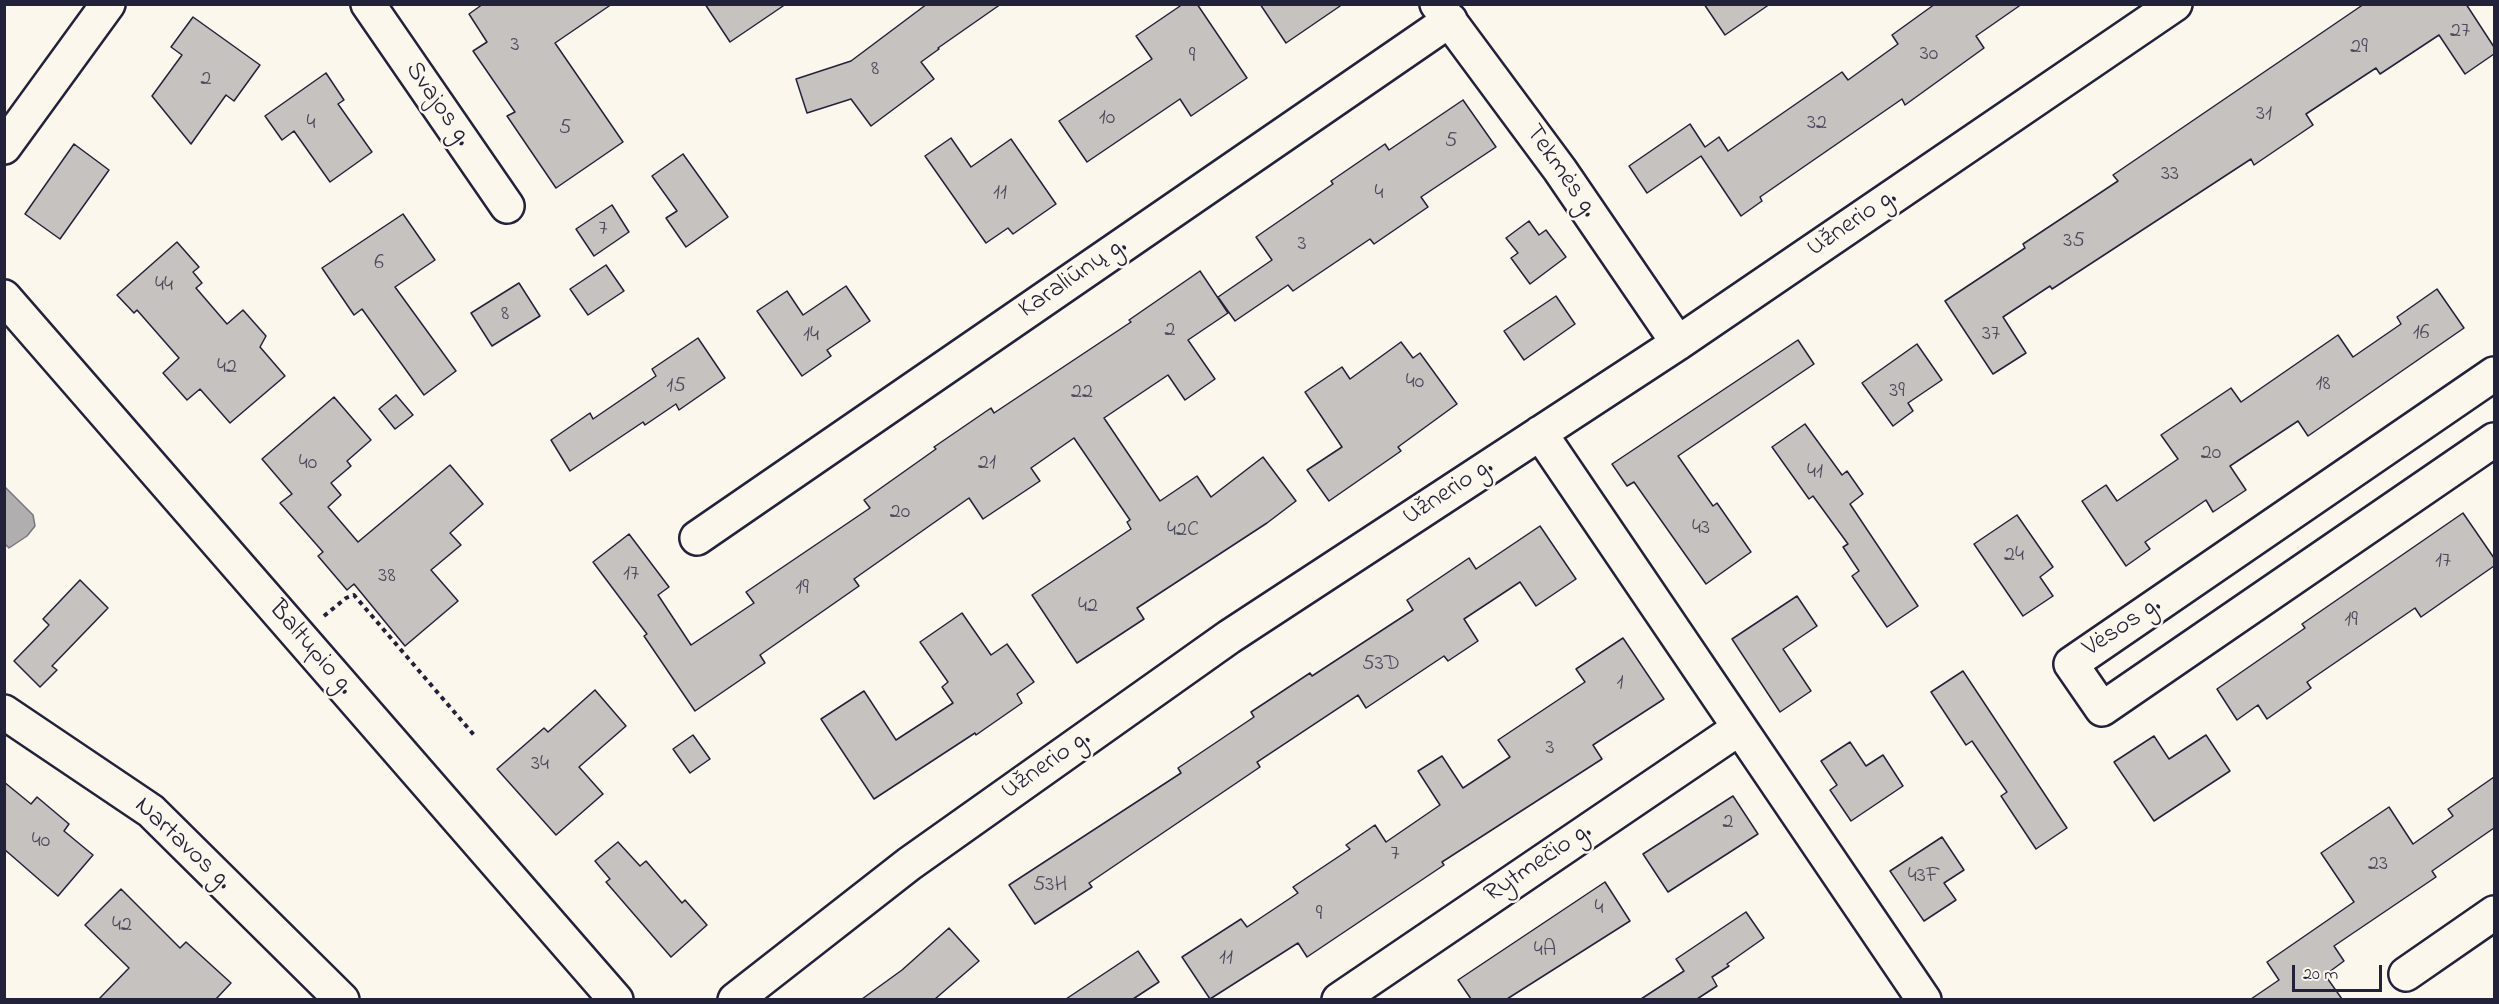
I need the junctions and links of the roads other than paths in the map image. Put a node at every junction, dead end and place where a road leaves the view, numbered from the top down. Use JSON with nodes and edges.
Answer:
{"nodes":[{"id":1,"x":108,"y":4,"type":"edge"},
{"id":2,"x":368,"y":4,"type":"edge"},
{"id":3,"x":2175,"y":4,"type":"edge"},
{"id":4,"x":1444,"y":12,"type":"edge"},
{"id":5,"x":4,"y":147,"type":"edge"},
{"id":6,"x":507,"y":206,"type":"dead end"},
{"id":7,"x":4,"y":297,"type":"edge"},
{"id":8,"x":1678,"y":343,"type":"junction"},
{"id":9,"x":2494,"y":374,"type":"edge"},
{"id":10,"x":1540,"y":434,"type":"junction"},
{"id":11,"x":2494,"y":440,"type":"edge"},
{"id":12,"x":697,"y":538,"type":"dead end"},
{"id":13,"x":4,"y":712,"type":"edge"},
{"id":14,"x":1738,"y":729,"type":"junction"},
{"id":15,"x":2494,"y":913,"type":"edge"},
{"id":16,"x":2406,"y":974,"type":"dead end"},
{"id":17,"x":342,"y":999,"type":"edge"},
{"id":18,"x":616,"y":999,"type":"edge"},
{"id":19,"x":735,"y":999,"type":"edge"},
{"id":20,"x":1339,"y":999,"type":"edge"},
{"id":21,"x":1924,"y":999,"type":"edge"}],
"edges":[{"from":1,"to":5,"type":"street"},
{"from":2,"to":6,"type":"street","name":"Svajos g."},
{"from":3,"to":8,"type":"street","name":"Užnerio g."},
{"from":4,"to":8,"type":"street","name":"Tekmės g."},
{"from":4,"to":12,"type":"street","name":"Karaliūnų g."},
{"from":7,"to":18,"type":"street","name":"Baltupio g."},
{"from":8,"to":10,"type":"street","name":"Užnerio g."},
{"from":9,"to":11,"type":"street","name":"Vėsos g."},
{"from":10,"to":14,"type":"street"},
{"from":10,"to":19,"type":"street","name":"Užnerio g."},
{"from":13,"to":17,"type":"street","name":"Nartavos g."},
{"from":14,"to":20,"type":"street","name":"Rytmečio g."},
{"from":14,"to":21,"type":"street"},
{"from":15,"to":16,"type":"street"}]}
